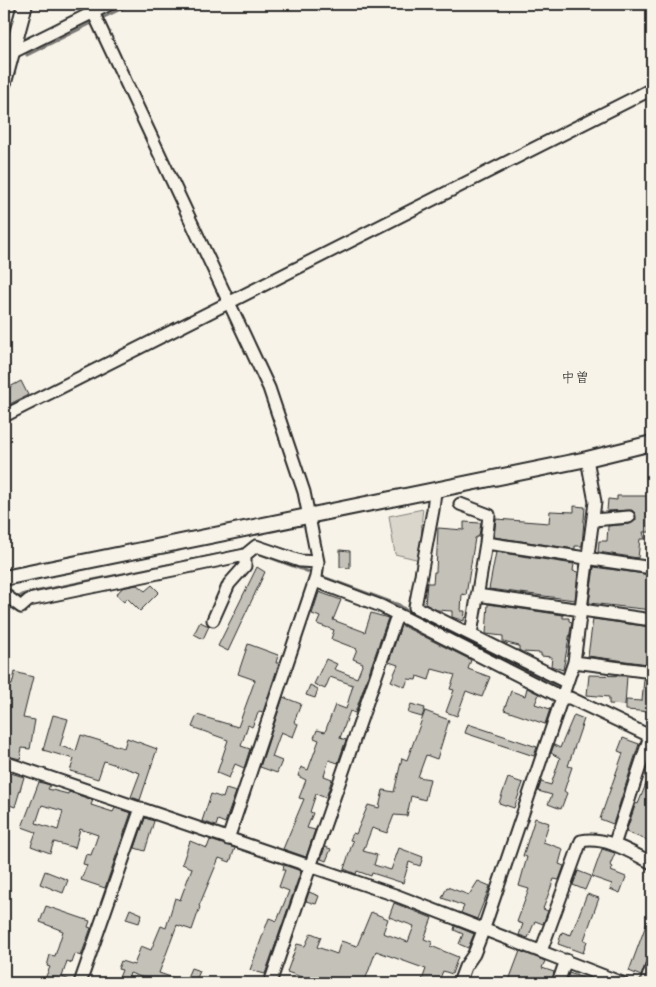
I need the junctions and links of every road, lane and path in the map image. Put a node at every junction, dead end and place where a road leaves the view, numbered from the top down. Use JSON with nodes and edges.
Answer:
{"nodes":[{"id":1,"x":25,"y":4,"type":"edge"},
{"id":2,"x":110,"y":4,"type":"edge"},
{"id":3,"x":95,"y":17,"type":"junction"},
{"id":4,"x":7,"y":55,"type":"edge"},
{"id":5,"x":4,"y":82,"type":"edge"},
{"id":6,"x":652,"y":89,"type":"edge"},
{"id":7,"x":230,"y":302,"type":"junction"},
{"id":8,"x":4,"y":416,"type":"edge"},
{"id":9,"x":652,"y":443,"type":"edge"},
{"id":10,"x":588,"y":459,"type":"junction"},
{"id":11,"x":435,"y":491,"type":"junction"},
{"id":12,"x":460,"y":504,"type":"dead end"},
{"id":13,"x":309,"y":517,"type":"junction"},
{"id":14,"x":628,"y":517,"type":"dead end"},
{"id":15,"x":593,"y":520,"type":"junction"},
{"id":16,"x":486,"y":544,"type":"junction"},
{"id":17,"x":249,"y":552,"type":"junction"},
{"id":18,"x":589,"y":559,"type":"junction"},
{"id":19,"x":652,"y":568,"type":"edge"},
{"id":20,"x":316,"y":573,"type":"junction"},
{"id":21,"x":4,"y":578,"type":"edge"},
{"id":22,"x":477,"y":595,"type":"junction"},
{"id":23,"x":9,"y":598,"type":"edge"},
{"id":24,"x":582,"y":609,"type":"junction"},
{"id":25,"x":399,"y":616,"type":"junction"},
{"id":26,"x":213,"y":620,"type":"dead end"},
{"id":27,"x":652,"y":620,"type":"edge"},
{"id":28,"x":471,"y":634,"type":"junction"},
{"id":29,"x":574,"y":662,"type":"junction"},
{"id":30,"x":652,"y":672,"type":"edge"},
{"id":31,"x":566,"y":690,"type":"junction"},
{"id":32,"x":651,"y":737,"type":"edge"},
{"id":33,"x":4,"y":762,"type":"edge"},
{"id":34,"x":141,"y":808,"type":"junction"},
{"id":35,"x":228,"y":839,"type":"junction"},
{"id":36,"x":614,"y":845,"type":"junction"},
{"id":37,"x":652,"y":863,"type":"edge"},
{"id":38,"x":310,"y":867,"type":"junction"},
{"id":39,"x":484,"y":928,"type":"junction"},
{"id":40,"x":541,"y":951,"type":"junction"},
{"id":41,"x":566,"y":960,"type":"junction"},
{"id":42,"x":652,"y":966,"type":"edge"},
{"id":43,"x":80,"y":983,"type":"edge"},
{"id":44,"x":270,"y":983,"type":"edge"},
{"id":45,"x":459,"y":983,"type":"edge"},
{"id":46,"x":558,"y":983,"type":"edge"},
{"id":47,"x":622,"y":983,"type":"edge"},
{"id":48,"x":646,"y":983,"type":"edge"}],
"edges":[{"from":1,"to":4,"type":"street"},
{"from":2,"to":3,"type":"street"},
{"from":3,"to":4,"type":"street"},
{"from":3,"to":7,"type":"street"},
{"from":4,"to":5,"type":"street"},
{"from":6,"to":7,"type":"street"},
{"from":7,"to":8,"type":"street"},
{"from":7,"to":13,"type":"street"},
{"from":9,"to":10,"type":"street"},
{"from":10,"to":11,"type":"street"},
{"from":10,"to":15,"type":"street"},
{"from":11,"to":13,"type":"street"},
{"from":11,"to":28,"type":"street"},
{"from":12,"to":16,"type":"street"},
{"from":13,"to":20,"type":"street"},
{"from":13,"to":21,"type":"street"},
{"from":14,"to":15,"type":"street"},
{"from":15,"to":18,"type":"street"},
{"from":16,"to":18,"type":"street"},
{"from":16,"to":22,"type":"street"},
{"from":17,"to":20,"type":"street"},
{"from":17,"to":23,"type":"street"},
{"from":17,"to":26,"type":"street"},
{"from":18,"to":19,"type":"street"},
{"from":18,"to":24,"type":"street"},
{"from":20,"to":25,"type":"street"},
{"from":20,"to":35,"type":"street"},
{"from":22,"to":24,"type":"street"},
{"from":22,"to":28,"type":"street"},
{"from":24,"to":27,"type":"street"},
{"from":24,"to":29,"type":"street"},
{"from":25,"to":31,"type":"street"},
{"from":25,"to":38,"type":"street"},
{"from":28,"to":31,"type":"street"},
{"from":29,"to":30,"type":"street"},
{"from":29,"to":31,"type":"street"},
{"from":31,"to":32,"type":"street"},
{"from":31,"to":39,"type":"street"},
{"from":32,"to":36,"type":"street"},
{"from":33,"to":34,"type":"street"},
{"from":34,"to":35,"type":"street"},
{"from":34,"to":43,"type":"street"},
{"from":35,"to":38,"type":"street"},
{"from":36,"to":37,"type":"street"},
{"from":36,"to":40,"type":"street"},
{"from":38,"to":39,"type":"street"},
{"from":38,"to":44,"type":"street"},
{"from":39,"to":40,"type":"street"},
{"from":39,"to":45,"type":"street"},
{"from":40,"to":41,"type":"street"},
{"from":41,"to":46,"type":"street"},
{"from":41,"to":47,"type":"street"},
{"from":42,"to":48,"type":"street"}]}
